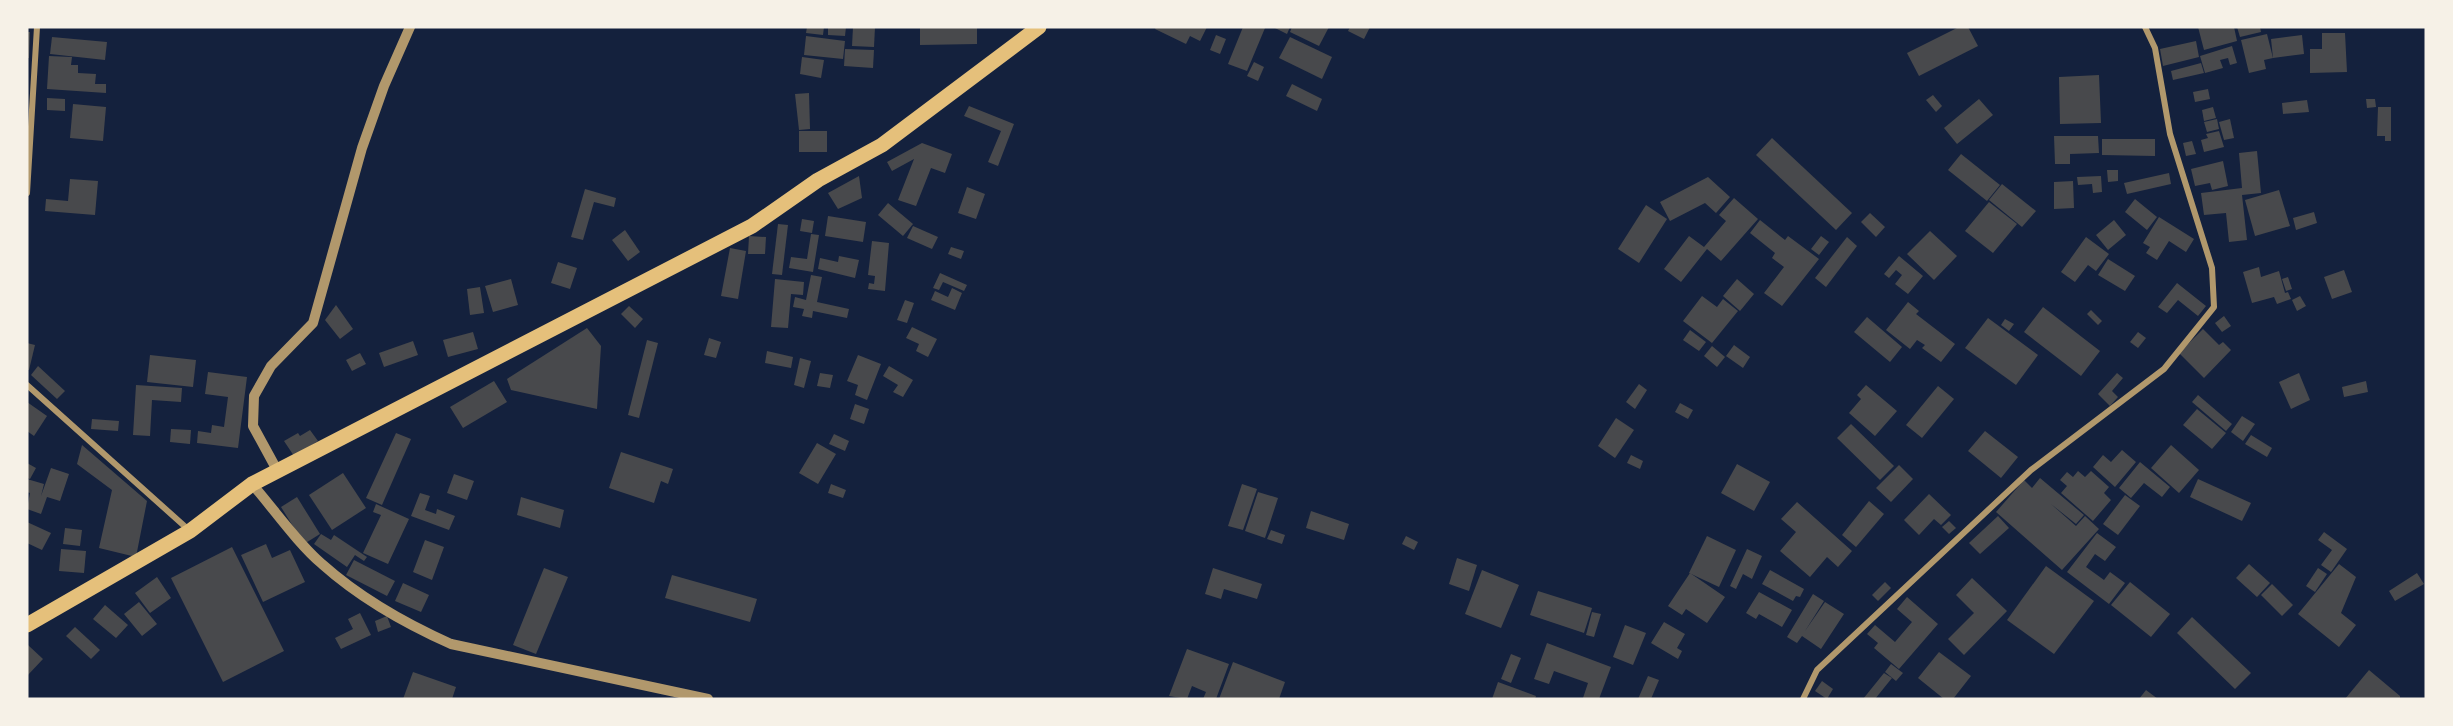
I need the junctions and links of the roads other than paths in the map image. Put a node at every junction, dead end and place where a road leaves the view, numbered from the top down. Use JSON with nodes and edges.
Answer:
{"nodes":[{"id":1,"x":38,"y":27,"type":"edge"},
{"id":2,"x":410,"y":27,"type":"edge"},
{"id":3,"x":1039,"y":27,"type":"edge"},
{"id":4,"x":2145,"y":27,"type":"edge"},
{"id":5,"x":27,"y":193,"type":"edge"},
{"id":6,"x":27,"y":386,"type":"edge"},
{"id":7,"x":277,"y":470,"type":"junction"},
{"id":8,"x":252,"y":484,"type":"junction"},
{"id":9,"x":190,"y":531,"type":"junction"},
{"id":10,"x":27,"y":625,"type":"edge"},
{"id":11,"x":708,"y":699,"type":"edge"},
{"id":12,"x":1803,"y":699,"type":"edge"}],
"edges":[{"from":1,"to":5,"type":"street"},
{"from":2,"to":7,"type":"street"},
{"from":3,"to":7,"type":"main road"},
{"from":4,"to":12,"type":"street"},
{"from":6,"to":9,"type":"street"},
{"from":7,"to":8,"type":"main road"},
{"from":8,"to":9,"type":"main road"},
{"from":8,"to":11,"type":"street"},
{"from":9,"to":10,"type":"main road"}]}
